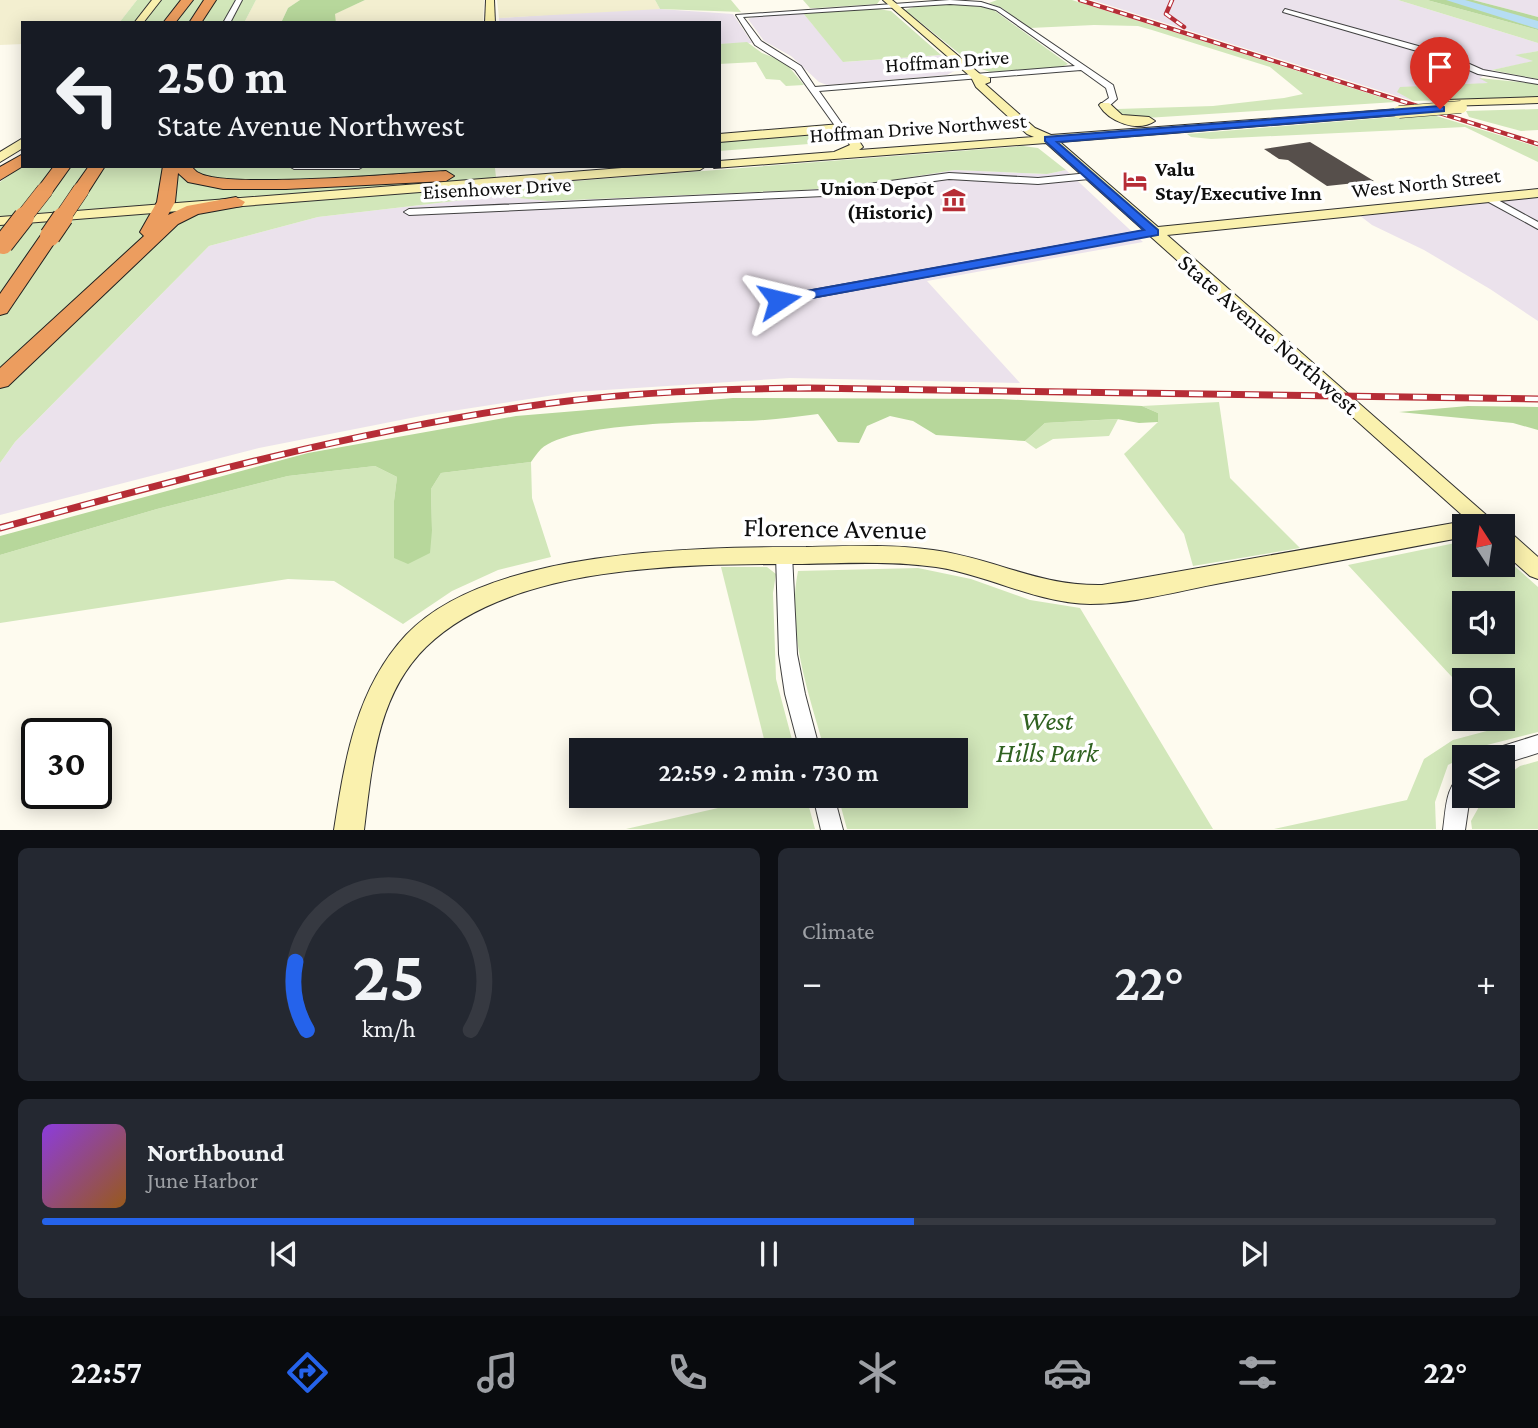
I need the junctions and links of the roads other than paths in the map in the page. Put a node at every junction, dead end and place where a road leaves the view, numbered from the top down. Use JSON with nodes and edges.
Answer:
{"nodes":[{"id":1,"x":157,"y":0,"type":"edge"},
{"id":2,"x":187,"y":0,"type":"edge"},
{"id":3,"x":210,"y":0,"type":"edge"},
{"id":4,"x":239,"y":0,"type":"edge"},
{"id":5,"x":490,"y":0,"type":"edge"},
{"id":6,"x":890,"y":3,"type":"edge"},
{"id":7,"x":1285,"y":11,"type":"dead end"},
{"id":8,"x":140,"y":21,"type":"edge"},
{"id":9,"x":171,"y":21,"type":"edge"},
{"id":10,"x":196,"y":21,"type":"edge"},
{"id":11,"x":227,"y":21,"type":"edge"},
{"id":12,"x":490,"y":21,"type":"edge"},
{"id":13,"x":1082,"y":68,"type":"junction"},
{"id":14,"x":976,"y":76,"type":"junction"},
{"id":15,"x":1538,"y":82,"type":"edge"},
{"id":16,"x":814,"y":89,"type":"junction"},
{"id":17,"x":1538,"y":103,"type":"edge"},
{"id":18,"x":1105,"y":105,"type":"joint"},
{"id":19,"x":1190,"y":124,"type":"junction"},
{"id":20,"x":844,"y":130,"type":"junction"},
{"id":21,"x":1031,"y":131,"type":"junction"},
{"id":22,"x":1047,"y":135,"type":"junction"},
{"id":23,"x":721,"y":138,"type":"edge"},
{"id":24,"x":920,"y":140,"type":"junction"},
{"id":25,"x":21,"y":143,"type":"edge"},
{"id":26,"x":857,"y":144,"type":"junction"},
{"id":27,"x":806,"y":148,"type":"junction"},
{"id":28,"x":0,"y":158,"type":"edge"},
{"id":29,"x":21,"y":160,"type":"edge"},
{"id":30,"x":721,"y":161,"type":"edge"},
{"id":31,"x":721,"y":161,"type":"edge"},
{"id":32,"x":721,"y":161,"type":"edge"},
{"id":33,"x":62,"y":168,"type":"edge"},
{"id":34,"x":96,"y":168,"type":"edge"},
{"id":35,"x":171,"y":168,"type":"edge"},
{"id":36,"x":183,"y":168,"type":"edge"},
{"id":37,"x":544,"y":168,"type":"edge"},
{"id":38,"x":674,"y":168,"type":"edge"},
{"id":39,"x":0,"y":174,"type":"edge"},
{"id":40,"x":446,"y":176,"type":"junction"},
{"id":41,"x":1089,"y":176,"type":"junction"},
{"id":42,"x":1538,"y":193,"type":"edge"},
{"id":43,"x":1489,"y":198,"type":"junction"},
{"id":44,"x":236,"y":202,"type":"junction"},
{"id":45,"x":165,"y":203,"type":"junction"},
{"id":46,"x":0,"y":210,"type":"edge"},
{"id":47,"x":409,"y":212,"type":"dead end"},
{"id":48,"x":0,"y":221,"type":"edge"},
{"id":49,"x":1538,"y":226,"type":"edge"},
{"id":50,"x":1153,"y":232,"type":"junction"},
{"id":51,"x":1,"y":247,"type":"edge"},
{"id":52,"x":109,"y":277,"type":"junction"},
{"id":53,"x":779,"y":300,"type":"dead end"},
{"id":54,"x":0,"y":309,"type":"edge"},
{"id":55,"x":0,"y":381,"type":"edge"},
{"id":56,"x":1467,"y":514,"type":"edge"},
{"id":57,"x":1452,"y":535,"type":"edge"},
{"id":58,"x":1516,"y":549,"type":"edge"},
{"id":59,"x":784,"y":555,"type":"junction"},
{"id":60,"x":1534,"y":561,"type":"edge"},
{"id":61,"x":807,"y":738,"type":"edge"},
{"id":62,"x":1538,"y":744,"type":"edge"},
{"id":63,"x":1515,"y":751,"type":"edge"},
{"id":64,"x":826,"y":808,"type":"edge"},
{"id":65,"x":1458,"y":808,"type":"edge"},
{"id":66,"x":349,"y":830,"type":"edge"},
{"id":67,"x":832,"y":830,"type":"edge"},
{"id":68,"x":1454,"y":830,"type":"edge"}],
"edges":[{"from":1,"to":8,"type":"street"},
{"from":2,"to":9,"type":"highway"},
{"from":3,"to":10,"type":"highway"},
{"from":4,"to":11,"type":"street"},
{"from":5,"to":12,"type":"main road"},
{"from":6,"to":13,"type":"street"},
{"from":6,"to":14,"type":"main road"},
{"from":6,"to":16,"type":"street"},
{"from":7,"to":15,"type":"street"},
{"from":13,"to":14,"type":"street","name":"Hoffman Drive"},
{"from":13,"to":18,"type":"street"},
{"from":14,"to":16,"type":"street","name":"Hoffman Drive"},
{"from":14,"to":21,"type":"main road"},
{"from":14,"to":22,"type":"main road","name":"State Avenue Northwest"},
{"from":16,"to":20,"type":"street"},
{"from":17,"to":19,"type":"main road","name":"Hoffman Drive Northwest","bridge":true},
{"from":17,"to":19,"type":"main road","name":"Hoffman Drive Northwest"},
{"from":18,"to":19,"type":"main road"},
{"from":19,"to":22,"type":"main road","name":"Hoffman Drive Northwest"},
{"from":19,"to":22,"type":"main road","name":"Hoffman Drive Northwest"},
{"from":20,"to":23,"type":"main road"},
{"from":20,"to":24,"type":"main road"},
{"from":20,"to":26,"type":"main road"},
{"from":20,"to":27,"type":"main road"},
{"from":21,"to":22,"type":"main road","name":"Hoffman Drive Northwest"},
{"from":21,"to":24,"type":"main road","name":"Hoffman Drive Northwest"},
{"from":22,"to":30,"type":"main road","name":"Hoffman Drive Northwest"},
{"from":22,"to":41,"type":"main road","name":"State Avenue Northwest"},
{"from":24,"to":26,"type":"main road","name":"Hoffman Drive Northwest"},
{"from":25,"to":28,"type":"main road"},
{"from":26,"to":27,"type":"main road","name":"Hoffman Drive Northwest"},
{"from":26,"to":31,"type":"main road"},
{"from":27,"to":32,"type":"main road","name":"Hoffman Drive Northwest"},
{"from":29,"to":39,"type":"highway"},
{"from":33,"to":51,"type":"highway","bridge":true},
{"from":34,"to":54,"type":"highway","bridge":true},
{"from":35,"to":45,"type":"highway"},
{"from":36,"to":40,"type":"highway"},
{"from":37,"to":40,"type":"main road"},
{"from":38,"to":44,"type":"main road"},
{"from":40,"to":45,"type":"main road"},
{"from":41,"to":47,"type":"street","name":"Eisenhower Drive"},
{"from":41,"to":50,"type":"main road","name":"State Avenue Northwest"},
{"from":42,"to":43,"type":"main road","name":"West North Street"},
{"from":43,"to":49,"type":"street"},
{"from":43,"to":50,"type":"main road","name":"West North Street"},
{"from":44,"to":45,"type":"main road"},
{"from":44,"to":52,"type":"highway"},
{"from":45,"to":46,"type":"main road"},
{"from":45,"to":48,"type":"main road"},
{"from":45,"to":52,"type":"highway"},
{"from":50,"to":53,"type":"street","name":"West North Street"},
{"from":50,"to":56,"type":"main road","name":"State Avenue Northwest"},
{"from":52,"to":55,"type":"highway"},
{"from":57,"to":59,"type":"main road","name":"Florence Avenue"},
{"from":58,"to":60,"type":"main road","name":"State Avenue Northwest"},
{"from":59,"to":61,"type":"street"},
{"from":59,"to":66,"type":"main road","name":"Florence Avenue"},
{"from":62,"to":63,"type":"street"},
{"from":64,"to":67,"type":"street"},
{"from":65,"to":68,"type":"street"}]}
